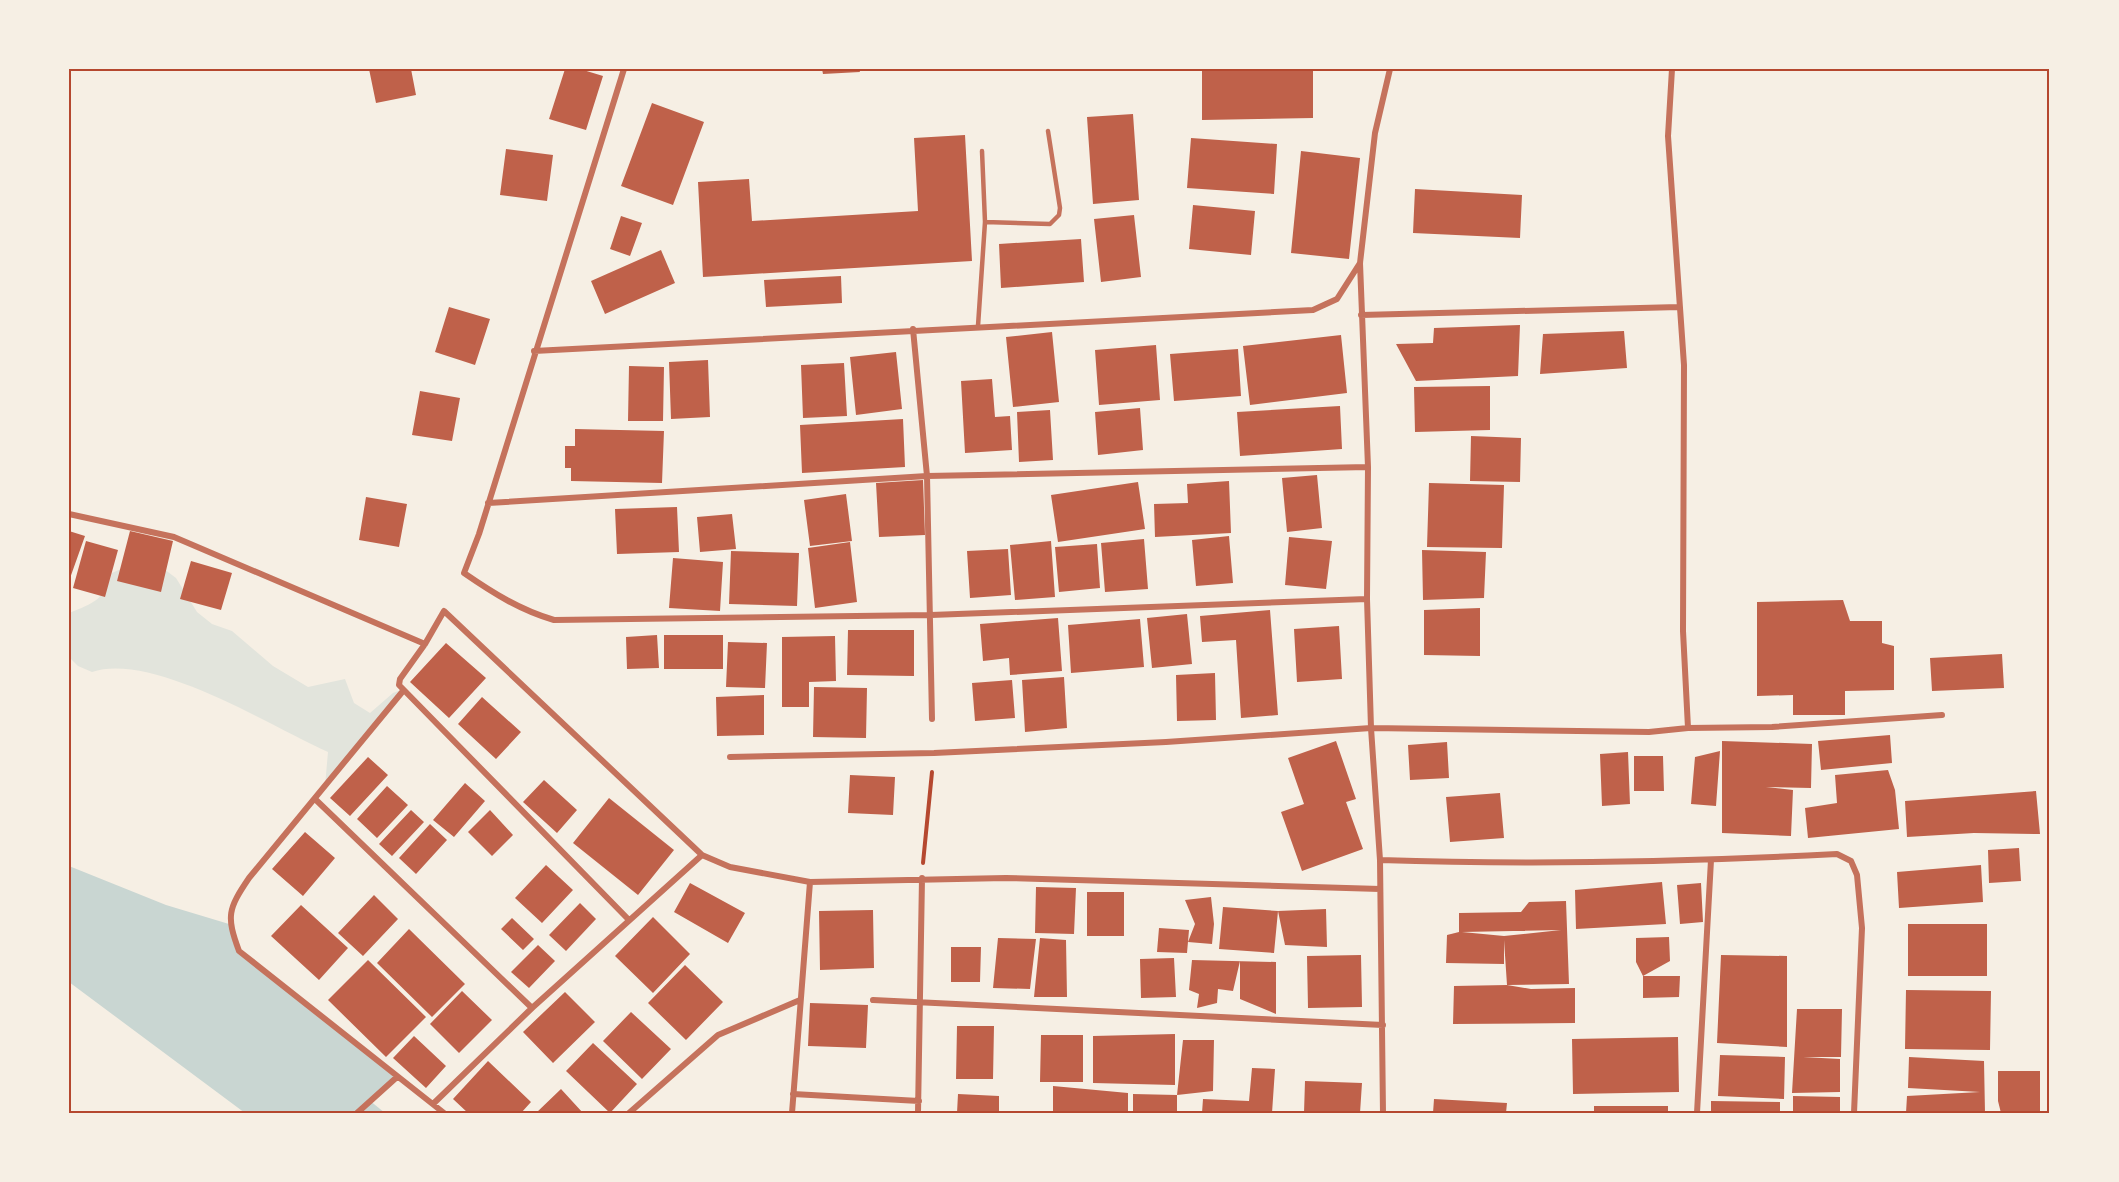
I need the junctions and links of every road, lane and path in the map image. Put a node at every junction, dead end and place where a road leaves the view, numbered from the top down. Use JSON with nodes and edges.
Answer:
{"nodes":[{"id":1,"x":624,"y":69,"type":"edge"},
{"id":2,"x":1390,"y":69,"type":"edge"},
{"id":3,"x":1672,"y":69,"type":"edge"},
{"id":4,"x":1048,"y":131,"type":"dead end"},
{"id":5,"x":982,"y":151,"type":"dead end"},
{"id":6,"x":985,"y":222,"type":"junction"},
{"id":7,"x":1360,"y":263,"type":"junction"},
{"id":8,"x":1679,"y":307,"type":"junction"},
{"id":9,"x":1361,"y":315,"type":"junction"},
{"id":10,"x":978,"y":326,"type":"junction"},
{"id":11,"x":913,"y":329,"type":"junction"},
{"id":12,"x":534,"y":351,"type":"junction"},
{"id":13,"x":1368,"y":468,"type":"junction"},
{"id":14,"x":927,"y":476,"type":"junction"},
{"id":15,"x":488,"y":503,"type":"junction"},
{"id":16,"x":69,"y":514,"type":"edge"},
{"id":17,"x":1367,"y":599,"type":"junction"},
{"id":18,"x":931,"y":615,"type":"junction"},
{"id":19,"x":425,"y":644,"type":"junction"},
{"id":20,"x":403,"y":691,"type":"junction"},
{"id":21,"x":1942,"y":715,"type":"dead end"},
{"id":22,"x":932,"y":719,"type":"dead end"},
{"id":23,"x":1371,"y":728,"type":"junction"},
{"id":24,"x":1688,"y":728,"type":"junction"},
{"id":25,"x":934,"y":753,"type":"junction"},
{"id":26,"x":730,"y":757,"type":"dead end"},
{"id":27,"x":315,"y":799,"type":"junction"},
{"id":28,"x":702,"y":855,"type":"junction"},
{"id":29,"x":1380,"y":860,"type":"junction"},
{"id":30,"x":1711,"y":860,"type":"junction"},
{"id":31,"x":922,"y":878,"type":"junction"},
{"id":32,"x":810,"y":882,"type":"junction"},
{"id":33,"x":1380,"y":889,"type":"junction"},
{"id":34,"x":629,"y":920,"type":"junction"},
{"id":35,"x":800,"y":1000,"type":"junction"},
{"id":36,"x":873,"y":1000,"type":"dead end"},
{"id":37,"x":921,"y":1000,"type":"junction"},
{"id":38,"x":532,"y":1008,"type":"junction"},
{"id":39,"x":1383,"y":1025,"type":"junction"},
{"id":40,"x":397,"y":1077,"type":"junction"},
{"id":41,"x":793,"y":1094,"type":"junction"},
{"id":42,"x":919,"y":1101,"type":"junction"},
{"id":43,"x":433,"y":1104,"type":"junction"},
{"id":44,"x":357,"y":1113,"type":"edge"},
{"id":45,"x":444,"y":1113,"type":"edge"},
{"id":46,"x":629,"y":1113,"type":"edge"},
{"id":47,"x":792,"y":1113,"type":"edge"},
{"id":48,"x":918,"y":1113,"type":"edge"},
{"id":49,"x":1383,"y":1113,"type":"edge"},
{"id":50,"x":1697,"y":1113,"type":"edge"},
{"id":51,"x":1854,"y":1113,"type":"edge"}],
"edges":[{"from":1,"to":12,"type":"street"},
{"from":2,"to":7,"type":"street"},
{"from":3,"to":8,"type":"street"},
{"from":4,"to":6,"type":"lane"},
{"from":5,"to":6,"type":"lane"},
{"from":6,"to":10,"type":"lane"},
{"from":7,"to":9,"type":"street"},
{"from":7,"to":10,"type":"street"},
{"from":8,"to":9,"type":"street"},
{"from":8,"to":24,"type":"street"},
{"from":9,"to":13,"type":"street"},
{"from":10,"to":11,"type":"street"},
{"from":11,"to":12,"type":"street"},
{"from":11,"to":14,"type":"street"},
{"from":12,"to":15,"type":"street"},
{"from":13,"to":14,"type":"street"},
{"from":13,"to":17,"type":"street"},
{"from":14,"to":15,"type":"street"},
{"from":14,"to":18,"type":"street"},
{"from":15,"to":18,"type":"street"},
{"from":16,"to":19,"type":"street"},
{"from":17,"to":18,"type":"street"},
{"from":17,"to":23,"type":"street"},
{"from":18,"to":22,"type":"street"},
{"from":19,"to":20,"type":"street"},
{"from":19,"to":28,"type":"street"},
{"from":20,"to":27,"type":"street"},
{"from":20,"to":34,"type":"street"},
{"from":21,"to":24,"type":"street"},
{"from":23,"to":24,"type":"street"},
{"from":23,"to":25,"type":"street"},
{"from":23,"to":29,"type":"street"},
{"from":25,"to":26,"type":"street"},
{"from":25,"to":31,"type":"path"},
{"from":27,"to":38,"type":"street"},
{"from":27,"to":40,"type":"street"},
{"from":28,"to":32,"type":"street"},
{"from":28,"to":34,"type":"street"},
{"from":29,"to":30,"type":"street"},
{"from":29,"to":33,"type":"street"},
{"from":30,"to":50,"type":"street"},
{"from":30,"to":51,"type":"street"},
{"from":31,"to":32,"type":"street"},
{"from":31,"to":33,"type":"street"},
{"from":31,"to":37,"type":"street"},
{"from":32,"to":35,"type":"street"},
{"from":33,"to":39,"type":"street"},
{"from":34,"to":38,"type":"street"},
{"from":35,"to":41,"type":"street"},
{"from":35,"to":46,"type":"street"},
{"from":36,"to":37,"type":"street"},
{"from":37,"to":39,"type":"street"},
{"from":37,"to":42,"type":"street"},
{"from":38,"to":43,"type":"street"},
{"from":39,"to":49,"type":"street"},
{"from":40,"to":43,"type":"street"},
{"from":40,"to":44,"type":"street"},
{"from":41,"to":42,"type":"street"},
{"from":41,"to":47,"type":"street"},
{"from":42,"to":48,"type":"street"},
{"from":43,"to":45,"type":"street"}]}
